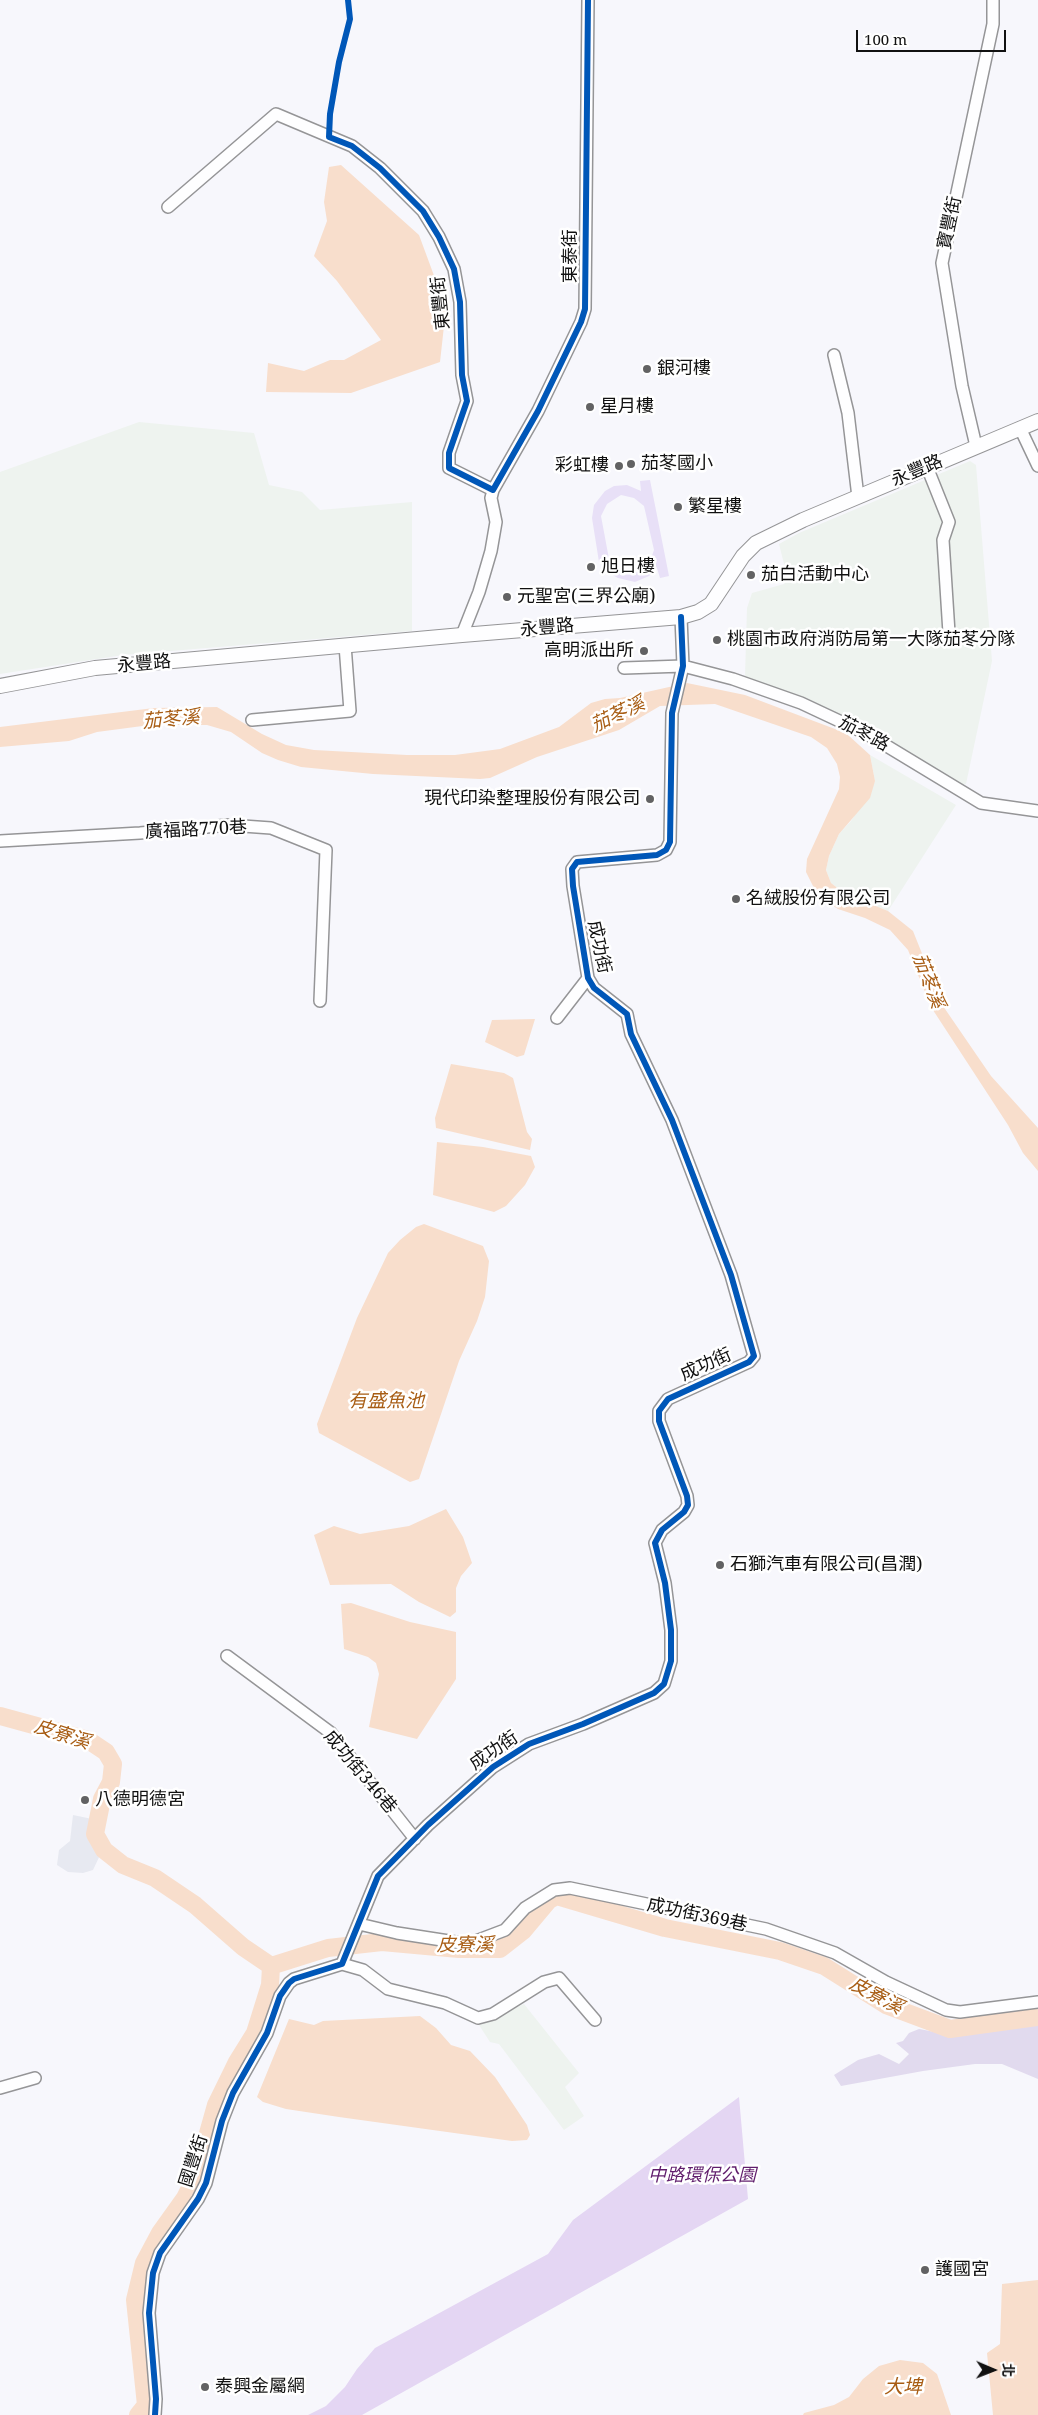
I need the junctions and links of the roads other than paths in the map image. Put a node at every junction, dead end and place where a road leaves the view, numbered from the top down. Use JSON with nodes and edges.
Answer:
{"nodes":[{"id":1,"x":588,"y":0,"type":"edge"},
{"id":2,"x":993,"y":0,"type":"edge"},
{"id":3,"x":168,"y":207,"type":"dead end"},
{"id":4,"x":834,"y":355,"type":"dead end"},
{"id":5,"x":1038,"y":421,"type":"edge"},
{"id":6,"x":1020,"y":428,"type":"junction"},
{"id":7,"x":976,"y":446,"type":"junction"},
{"id":8,"x":1038,"y":466,"type":"edge"},
{"id":9,"x":927,"y":467,"type":"junction"},
{"id":10,"x":493,"y":490,"type":"junction"},
{"id":11,"x":858,"y":497,"type":"junction"},
{"id":12,"x":681,"y":617,"type":"junction"},
{"id":13,"x":950,"y":633,"type":"dead end"},
{"id":14,"x":462,"y":635,"type":"junction"},
{"id":15,"x":345,"y":646,"type":"junction"},
{"id":16,"x":683,"y":666,"type":"junction"},
{"id":17,"x":624,"y":668,"type":"dead end"},
{"id":18,"x":0,"y":686,"type":"edge"},
{"id":19,"x":252,"y":720,"type":"dead end"},
{"id":20,"x":1038,"y":811,"type":"edge"},
{"id":21,"x":0,"y":841,"type":"edge"},
{"id":22,"x":588,"y":978,"type":"junction"},
{"id":23,"x":320,"y":1001,"type":"dead end"},
{"id":24,"x":557,"y":1018,"type":"dead end"},
{"id":25,"x":227,"y":1656,"type":"dead end"},
{"id":26,"x":415,"y":1839,"type":"junction"},
{"id":27,"x":359,"y":1924,"type":"junction"},
{"id":28,"x":344,"y":1961,"type":"junction"},
{"id":29,"x":1038,"y":2002,"type":"edge"},
{"id":30,"x":595,"y":2020,"type":"dead end"},
{"id":31,"x":35,"y":2078,"type":"dead end"},
{"id":32,"x":0,"y":2088,"type":"edge"},
{"id":33,"x":155,"y":2415,"type":"edge"}],
"edges":[{"from":1,"to":10,"type":"street","name":"東泰街"},
{"from":2,"to":7,"type":"street","name":"寶豐街"},
{"from":3,"to":10,"type":"street","name":"東豐街"},
{"from":4,"to":11,"type":"street"},
{"from":5,"to":6,"type":"street","name":"永豐路"},
{"from":6,"to":7,"type":"street","name":"永豐路"},
{"from":6,"to":8,"type":"street"},
{"from":7,"to":9,"type":"street","name":"永豐路"},
{"from":9,"to":11,"type":"street","name":"永豐路"},
{"from":9,"to":13,"type":"street"},
{"from":10,"to":14,"type":"street"},
{"from":11,"to":12,"type":"street","name":"永豐路"},
{"from":12,"to":14,"type":"street","name":"永豐路"},
{"from":12,"to":16,"type":"street"},
{"from":14,"to":15,"type":"street","name":"永豐路"},
{"from":15,"to":18,"type":"street","name":"永豐路"},
{"from":15,"to":19,"type":"street"},
{"from":16,"to":17,"type":"street","name":"茄苳路"},
{"from":16,"to":20,"type":"street","name":"茄苳路"},
{"from":16,"to":22,"type":"street","name":"成功街"},
{"from":21,"to":23,"type":"street","name":"廣福路770巷"},
{"from":22,"to":24,"type":"street"},
{"from":22,"to":26,"type":"street","name":"成功街"},
{"from":25,"to":26,"type":"street","name":"成功街346巷"},
{"from":26,"to":27,"type":"street","name":"成功街"},
{"from":27,"to":28,"type":"street","name":"成功街"},
{"from":27,"to":29,"type":"street","name":"成功街369巷"},
{"from":28,"to":30,"type":"street"},
{"from":28,"to":33,"type":"street","name":"國豐街"},
{"from":31,"to":32,"type":"street"}]}
